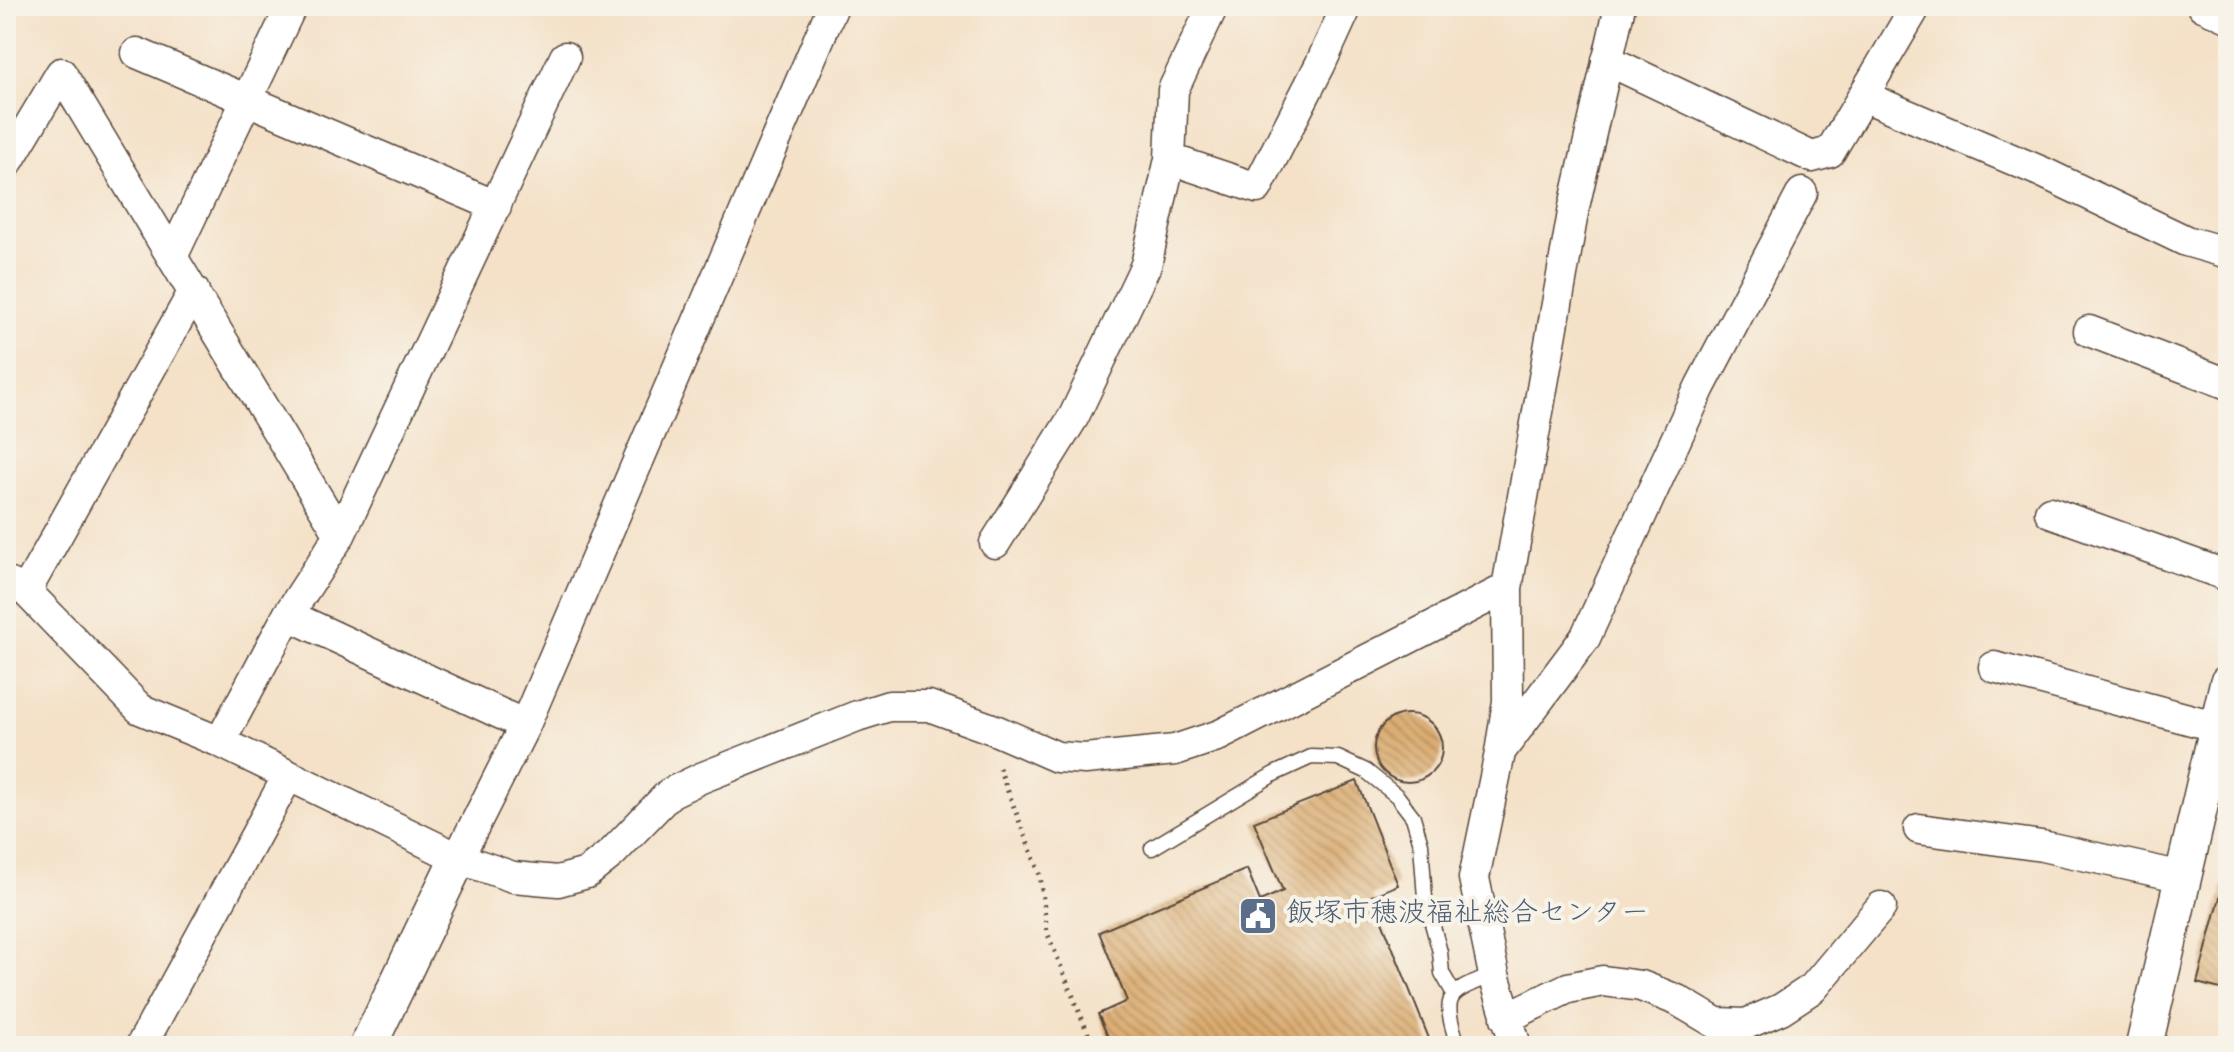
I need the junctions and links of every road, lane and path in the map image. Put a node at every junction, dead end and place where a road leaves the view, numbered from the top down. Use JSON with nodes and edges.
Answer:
{"nodes":[{"id":1,"x":1213,"y":6,"type":"edge"},
{"id":2,"x":1347,"y":6,"type":"edge"},
{"id":3,"x":1620,"y":6,"type":"edge"},
{"id":4,"x":1916,"y":6,"type":"edge"},
{"id":5,"x":2203,"y":6,"type":"edge"},
{"id":6,"x":291,"y":7,"type":"edge"},
{"id":7,"x":828,"y":7,"type":"edge"},
{"id":8,"x":2228,"y":17,"type":"edge"},
{"id":9,"x":137,"y":53,"type":"dead end"},
{"id":10,"x":565,"y":57,"type":"dead end"},
{"id":11,"x":1607,"y":60,"type":"junction"},
{"id":12,"x":1863,"y":96,"type":"junction"},
{"id":13,"x":247,"y":100,"type":"junction"},
{"id":14,"x":1170,"y":159,"type":"junction"},
{"id":15,"x":6,"y":165,"type":"edge"},
{"id":16,"x":1802,"y":193,"type":"dead end"},
{"id":17,"x":496,"y":206,"type":"junction"},
{"id":18,"x":2228,"y":253,"type":"edge"},
{"id":19,"x":173,"y":255,"type":"junction"},
{"id":20,"x":194,"y":291,"type":"junction"},
{"id":21,"x":2089,"y":331,"type":"dead end"},
{"id":22,"x":2228,"y":384,"type":"edge"},
{"id":23,"x":2050,"y":512,"type":"dead end"},
{"id":24,"x":340,"y":535,"type":"junction"},
{"id":25,"x":995,"y":543,"type":"dead end"},
{"id":26,"x":2228,"y":576,"type":"edge"},
{"id":27,"x":16,"y":586,"type":"edge"},
{"id":28,"x":1507,"y":588,"type":"junction"},
{"id":29,"x":288,"y":615,"type":"junction"},
{"id":30,"x":1994,"y":667,"type":"dead end"},
{"id":31,"x":2228,"y":683,"type":"edge"},
{"id":32,"x":525,"y":725,"type":"junction"},
{"id":33,"x":2218,"y":727,"type":"junction"},
{"id":34,"x":220,"y":742,"type":"junction"},
{"id":35,"x":1500,"y":753,"type":"junction"},
{"id":36,"x":995,"y":756,"type":"dead end"},
{"id":37,"x":288,"y":776,"type":"junction"},
{"id":38,"x":1919,"y":829,"type":"dead end"},
{"id":39,"x":1152,"y":848,"type":"dead end"},
{"id":40,"x":458,"y":858,"type":"junction"},
{"id":41,"x":2183,"y":877,"type":"junction"},
{"id":42,"x":1881,"y":907,"type":"dead end"},
{"id":43,"x":1494,"y":975,"type":"junction"},
{"id":44,"x":1454,"y":994,"type":"junction"},
{"id":45,"x":1511,"y":1032,"type":"edge"},
{"id":46,"x":141,"y":1046,"type":"edge"},
{"id":47,"x":368,"y":1046,"type":"edge"},
{"id":48,"x":1093,"y":1046,"type":"edge"},
{"id":49,"x":1458,"y":1046,"type":"edge"},
{"id":50,"x":2144,"y":1046,"type":"edge"}],
"edges":[{"from":1,"to":14,"type":"street"},
{"from":2,"to":14,"type":"street"},
{"from":3,"to":11,"type":"street"},
{"from":4,"to":12,"type":"street"},
{"from":5,"to":8,"type":"street"},
{"from":6,"to":13,"type":"street"},
{"from":7,"to":32,"type":"street"},
{"from":9,"to":13,"type":"street"},
{"from":10,"to":17,"type":"street"},
{"from":11,"to":12,"type":"street"},
{"from":11,"to":28,"type":"street"},
{"from":12,"to":18,"type":"street"},
{"from":13,"to":17,"type":"street"},
{"from":13,"to":19,"type":"street"},
{"from":14,"to":25,"type":"street"},
{"from":15,"to":19,"type":"street"},
{"from":16,"to":35,"type":"street"},
{"from":17,"to":24,"type":"street"},
{"from":19,"to":20,"type":"street"},
{"from":20,"to":24,"type":"street"},
{"from":20,"to":27,"type":"street"},
{"from":21,"to":22,"type":"street"},
{"from":23,"to":26,"type":"street"},
{"from":24,"to":29,"type":"street"},
{"from":27,"to":34,"type":"street"},
{"from":28,"to":35,"type":"street"},
{"from":28,"to":40,"type":"street"},
{"from":29,"to":32,"type":"street"},
{"from":29,"to":34,"type":"street"},
{"from":30,"to":33,"type":"street"},
{"from":31,"to":33,"type":"street"},
{"from":32,"to":40,"type":"street"},
{"from":33,"to":41,"type":"street"},
{"from":34,"to":37,"type":"street"},
{"from":35,"to":43,"type":"street"},
{"from":36,"to":48,"type":"path"},
{"from":37,"to":40,"type":"street"},
{"from":37,"to":46,"type":"street"},
{"from":38,"to":41,"type":"street"},
{"from":39,"to":44,"type":"lane"},
{"from":40,"to":47,"type":"street"},
{"from":41,"to":50,"type":"street"},
{"from":42,"to":45,"type":"street"},
{"from":43,"to":44,"type":"lane"},
{"from":43,"to":45,"type":"street"},
{"from":44,"to":49,"type":"lane"}]}
